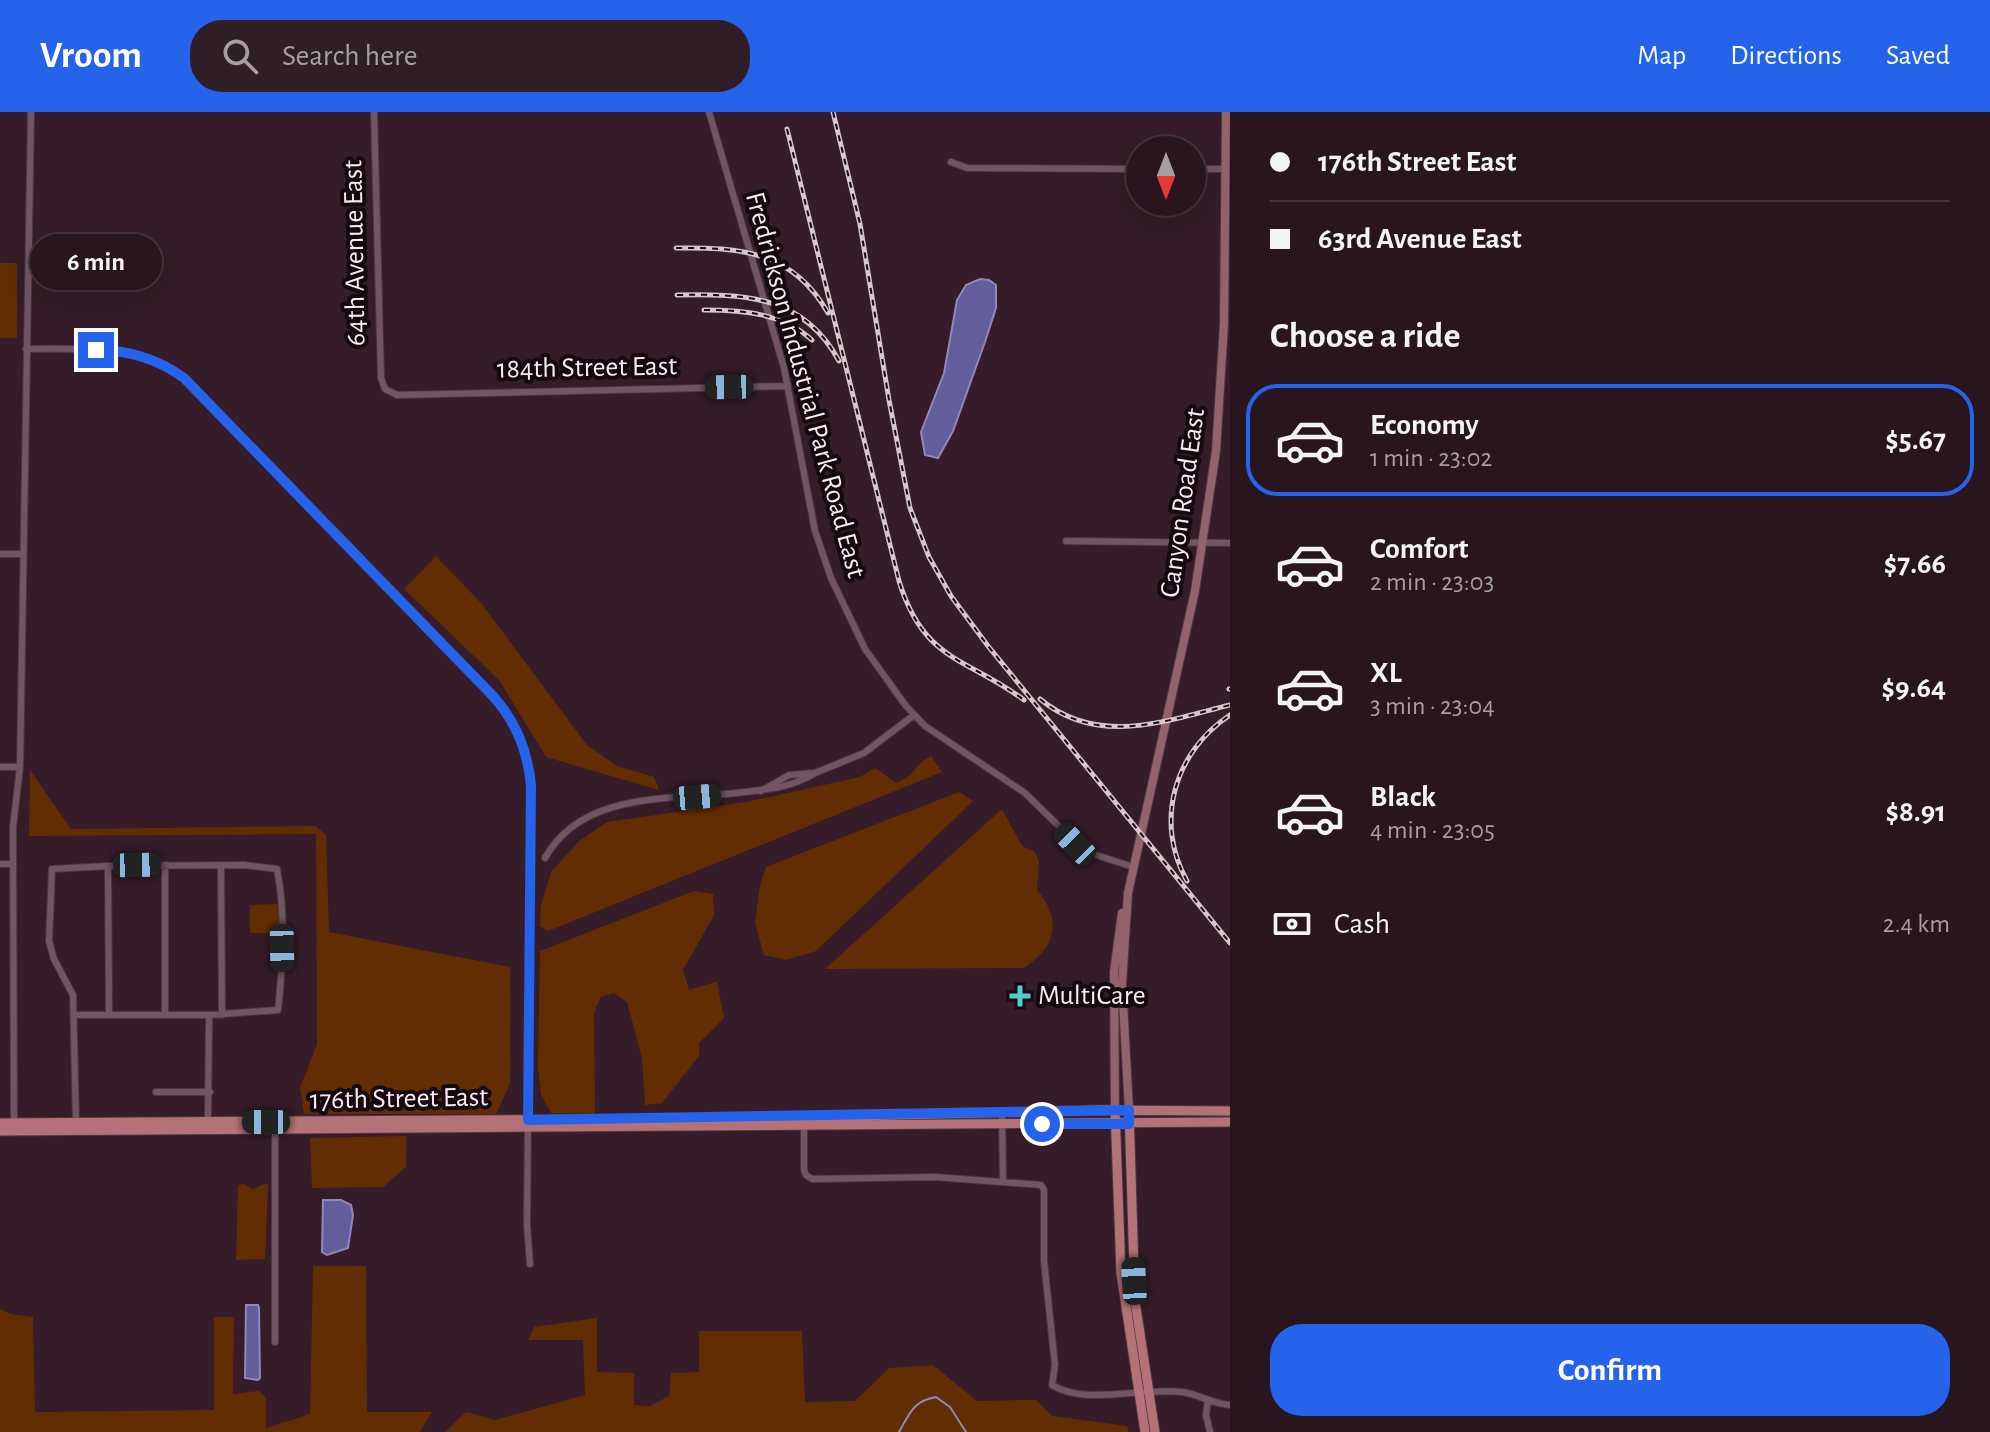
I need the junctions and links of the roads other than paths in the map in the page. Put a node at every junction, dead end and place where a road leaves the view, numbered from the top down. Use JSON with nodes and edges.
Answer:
{"nodes":[{"id":1,"x":31,"y":112,"type":"edge"},
{"id":2,"x":374,"y":112,"type":"edge"},
{"id":3,"x":709,"y":112,"type":"edge"},
{"id":4,"x":1226,"y":112,"type":"edge"},
{"id":5,"x":951,"y":162,"type":"dead end"},
{"id":6,"x":1126,"y":169,"type":"edge"},
{"id":7,"x":1206,"y":169,"type":"edge"},
{"id":8,"x":1226,"y":169,"type":"junction"},
{"id":9,"x":1227,"y":324,"type":"edge"},
{"id":10,"x":26,"y":349,"type":"junction"},
{"id":11,"x":788,"y":386,"type":"junction"},
{"id":12,"x":388,"y":391,"type":"joint"},
{"id":13,"x":1066,"y":541,"type":"dead end"},
{"id":14,"x":1203,"y":542,"type":"junction"},
{"id":15,"x":1230,"y":543,"type":"edge"},
{"id":16,"x":0,"y":554,"type":"edge"},
{"id":17,"x":22,"y":554,"type":"junction"},
{"id":18,"x":914,"y":715,"type":"junction"},
{"id":19,"x":0,"y":767,"type":"edge"},
{"id":20,"x":20,"y":767,"type":"junction"},
{"id":21,"x":545,"y":858,"type":"dead end"},
{"id":22,"x":0,"y":864,"type":"edge"},
{"id":23,"x":12,"y":864,"type":"junction"},
{"id":24,"x":165,"y":865,"type":"junction"},
{"id":25,"x":221,"y":865,"type":"junction"},
{"id":26,"x":108,"y":866,"type":"junction"},
{"id":27,"x":1133,"y":867,"type":"junction"},
{"id":28,"x":1128,"y":893,"type":"junction"},
{"id":29,"x":74,"y":1015,"type":"junction"},
{"id":30,"x":109,"y":1015,"type":"junction"},
{"id":31,"x":165,"y":1015,"type":"junction"},
{"id":32,"x":209,"y":1015,"type":"junction"},
{"id":33,"x":222,"y":1015,"type":"junction"},
{"id":34,"x":156,"y":1092,"type":"dead end"},
{"id":35,"x":210,"y":1092,"type":"junction"},
{"id":36,"x":1115,"y":1110,"type":"junction"},
{"id":37,"x":1129,"y":1110,"type":"junction"},
{"id":38,"x":1230,"y":1111,"type":"edge"},
{"id":39,"x":1002,"y":1118,"type":"junction"},
{"id":40,"x":630,"y":1119,"type":"junction"},
{"id":41,"x":806,"y":1121,"type":"junction"},
{"id":42,"x":337,"y":1122,"type":"junction"},
{"id":43,"x":1230,"y":1122,"type":"edge"},
{"id":44,"x":0,"y":1123,"type":"edge"},
{"id":45,"x":76,"y":1123,"type":"junction"},
{"id":46,"x":208,"y":1123,"type":"junction"},
{"id":47,"x":528,"y":1124,"type":"junction"},
{"id":48,"x":1115,"y":1124,"type":"junction"},
{"id":49,"x":1129,"y":1124,"type":"junction"},
{"id":50,"x":14,"y":1128,"type":"junction"},
{"id":51,"x":600,"y":1128,"type":"junction"},
{"id":52,"x":275,"y":1130,"type":"junction"},
{"id":53,"x":307,"y":1130,"type":"junction"},
{"id":54,"x":0,"y":1131,"type":"edge"},
{"id":55,"x":1003,"y":1182,"type":"junction"},
{"id":56,"x":530,"y":1264,"type":"dead end"},
{"id":57,"x":275,"y":1342,"type":"dead end"},
{"id":58,"x":1149,"y":1391,"type":"junction"},
{"id":59,"x":1137,"y":1392,"type":"junction"},
{"id":60,"x":1208,"y":1400,"type":"junction"},
{"id":61,"x":1230,"y":1405,"type":"edge"},
{"id":62,"x":1145,"y":1432,"type":"edge"},
{"id":63,"x":1155,"y":1432,"type":"edge"},
{"id":64,"x":1210,"y":1432,"type":"edge"}],
"edges":[{"from":1,"to":10,"type":"street"},
{"from":2,"to":12,"type":"street","name":"64th Avenue East"},
{"from":3,"to":11,"type":"street","name":"Fredrickson Industrial Park Road East"},
{"from":4,"to":8,"type":"main road","name":"Canyon Road East"},
{"from":5,"to":6,"type":"street"},
{"from":7,"to":8,"type":"street"},
{"from":8,"to":9,"type":"main road","name":"Canyon Road East"},
{"from":9,"to":14,"type":"main road","name":"Canyon Road East"},
{"from":10,"to":17,"type":"street"},
{"from":10,"to":47,"type":"street"},
{"from":11,"to":12,"type":"street","name":"184th Street East"},
{"from":11,"to":18,"type":"street","name":"Fredrickson Industrial Park Road East"},
{"from":13,"to":14,"type":"street"},
{"from":14,"to":15,"type":"street"},
{"from":14,"to":27,"type":"main road","name":"Canyon Road East"},
{"from":16,"to":17,"type":"street"},
{"from":17,"to":20,"type":"street"},
{"from":18,"to":21,"type":"street"},
{"from":18,"to":27,"type":"street","name":"Fredrickson Industrial Park Road East"},
{"from":19,"to":20,"type":"street"},
{"from":20,"to":23,"type":"street"},
{"from":22,"to":23,"type":"street"},
{"from":23,"to":50,"type":"street"},
{"from":24,"to":25,"type":"street"},
{"from":24,"to":26,"type":"street"},
{"from":24,"to":31,"type":"street"},
{"from":25,"to":33,"type":"street"},
{"from":25,"to":33,"type":"street"},
{"from":26,"to":29,"type":"street"},
{"from":26,"to":30,"type":"street"},
{"from":27,"to":28,"type":"main road","name":"Canyon Road East"},
{"from":28,"to":36,"type":"main road","name":"Canyon Road East"},
{"from":28,"to":37,"type":"main road","name":"Canyon Road East"},
{"from":29,"to":30,"type":"street"},
{"from":29,"to":45,"type":"street"},
{"from":30,"to":31,"type":"street"},
{"from":31,"to":32,"type":"street"},
{"from":32,"to":33,"type":"street"},
{"from":32,"to":35,"type":"street"},
{"from":34,"to":35,"type":"street"},
{"from":35,"to":46,"type":"street"},
{"from":36,"to":37,"type":"main road","name":"176th Street East"},
{"from":36,"to":39,"type":"main road","name":"176th Street East"},
{"from":36,"to":48,"type":"main road","name":"Canyon Road East"},
{"from":37,"to":38,"type":"main road","name":"176th Street East"},
{"from":37,"to":49,"type":"main road","name":"Canyon Road East"},
{"from":39,"to":41,"type":"main road","name":"176th Street East"},
{"from":39,"to":48,"type":"main road","name":"176th Street East"},
{"from":39,"to":55,"type":"street"},
{"from":40,"to":41,"type":"main road","name":"176th Street East"},
{"from":40,"to":47,"type":"main road","name":"176th Street East"},
{"from":40,"to":51,"type":"main road"},
{"from":41,"to":51,"type":"main road","name":"176th Street East"},
{"from":41,"to":55,"type":"street"},
{"from":42,"to":46,"type":"main road","name":"176th Street East"},
{"from":42,"to":47,"type":"main road","name":"176th Street East"},
{"from":42,"to":53,"type":"main road"},
{"from":43,"to":49,"type":"main road","name":"176th Street East"},
{"from":44,"to":50,"type":"main road","name":"176th Street East"},
{"from":45,"to":46,"type":"main road","name":"176th Street East"},
{"from":45,"to":50,"type":"main road","name":"176th Street East"},
{"from":47,"to":51,"type":"main road","name":"176th Street East"},
{"from":47,"to":53,"type":"main road","name":"176th Street East"},
{"from":47,"to":56,"type":"street"},
{"from":48,"to":49,"type":"main road","name":"176th Street East"},
{"from":48,"to":59,"type":"main road","name":"Canyon Road East"},
{"from":49,"to":58,"type":"main road","name":"Canyon Road East"},
{"from":50,"to":52,"type":"main road","name":"176th Street East"},
{"from":50,"to":54,"type":"main road","name":"176th Street East"},
{"from":52,"to":53,"type":"main road","name":"176th Street East"},
{"from":52,"to":57,"type":"street"},
{"from":55,"to":59,"type":"street"},
{"from":58,"to":59,"type":"street"},
{"from":58,"to":60,"type":"street"},
{"from":58,"to":63,"type":"main road","name":"Canyon Road East"},
{"from":59,"to":62,"type":"main road","name":"Canyon Road East"},
{"from":60,"to":61,"type":"street"},
{"from":60,"to":64,"type":"street"}]}
